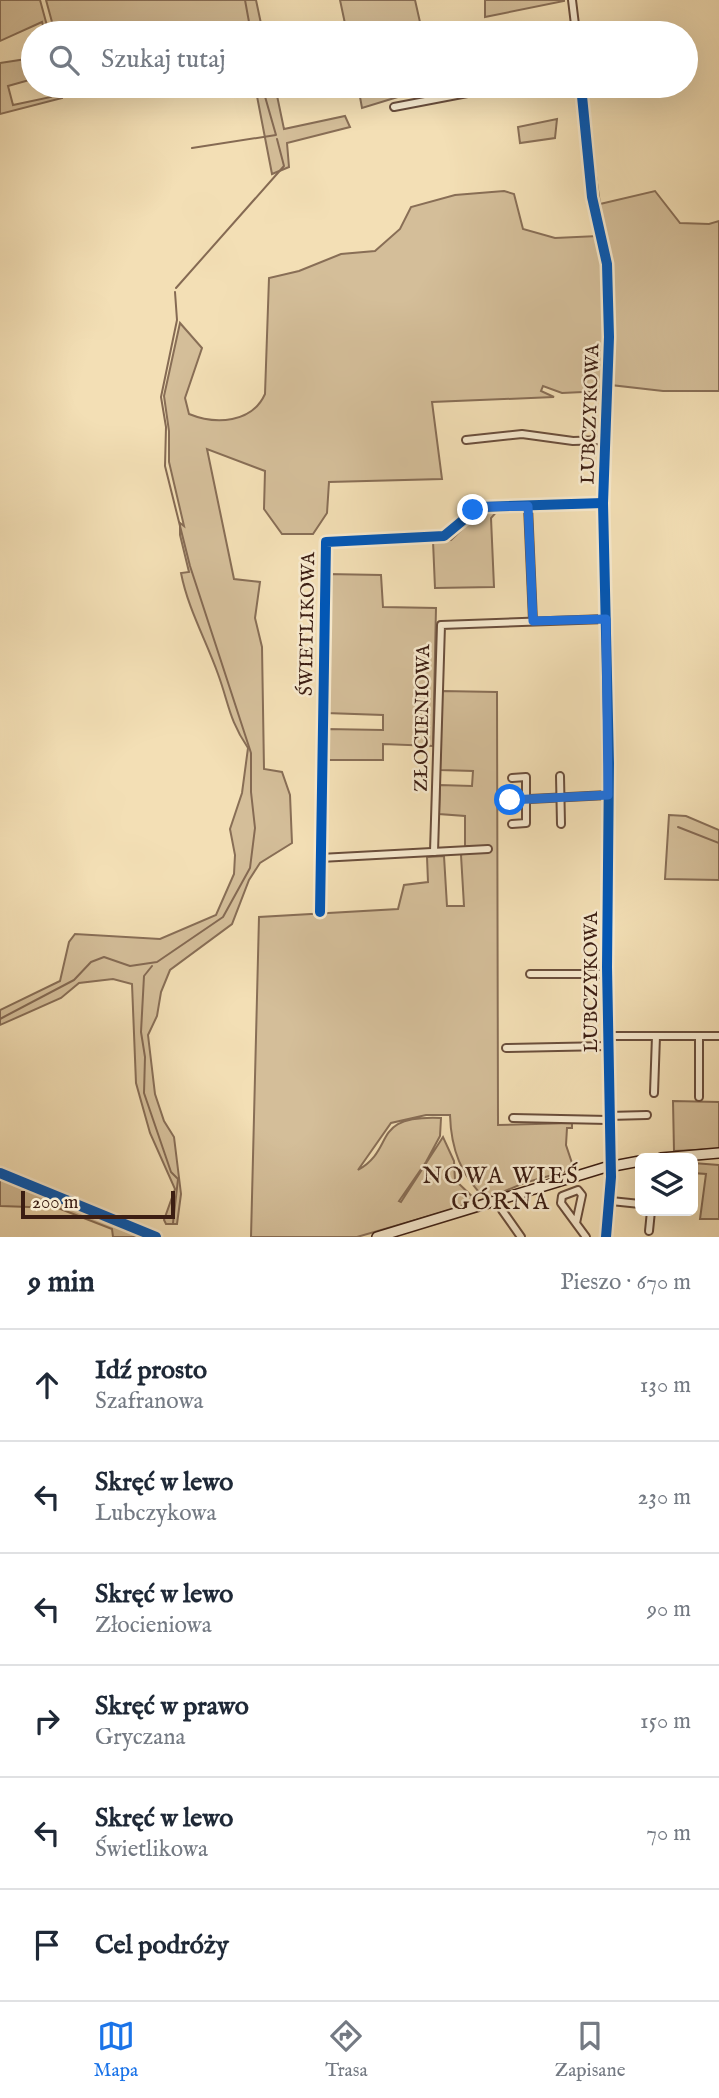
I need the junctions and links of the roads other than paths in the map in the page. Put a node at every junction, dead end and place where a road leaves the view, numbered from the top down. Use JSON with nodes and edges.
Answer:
{"nodes":[{"id":1,"x":572,"y":0,"type":"edge"},
{"id":2,"x":575,"y":21,"type":"edge"},
{"id":3,"x":441,"y":98,"type":"edge"},
{"id":4,"x":582,"y":98,"type":"edge"},
{"id":5,"x":394,"y":107,"type":"dead end"},
{"id":6,"x":466,"y":440,"type":"dead end"},
{"id":7,"x":604,"y":440,"type":"junction"},
{"id":8,"x":603,"y":503,"type":"junction"},
{"id":9,"x":528,"y":506,"type":"junction"},
{"id":10,"x":606,"y":619,"type":"junction"},
{"id":11,"x":533,"y":621,"type":"junction"},
{"id":12,"x":560,"y":776,"type":"dead end"},
{"id":13,"x":512,"y":778,"type":"dead end"},
{"id":14,"x":608,"y":795,"type":"junction"},
{"id":15,"x":561,"y":798,"type":"junction"},
{"id":16,"x":510,"y":800,"type":"dead end"},
{"id":17,"x":527,"y":800,"type":"junction"},
{"id":18,"x":512,"y":824,"type":"dead end"},
{"id":19,"x":561,"y":824,"type":"dead end"},
{"id":20,"x":488,"y":849,"type":"dead end"},
{"id":21,"x":433,"y":852,"type":"junction"},
{"id":22,"x":320,"y":858,"type":"junction"},
{"id":23,"x":320,"y":912,"type":"dead end"},
{"id":24,"x":530,"y":974,"type":"dead end"},
{"id":25,"x":607,"y":974,"type":"junction"},
{"id":26,"x":608,"y":1036,"type":"junction"},
{"id":27,"x":656,"y":1036,"type":"junction"},
{"id":28,"x":699,"y":1036,"type":"junction"},
{"id":29,"x":719,"y":1036,"type":"edge"},
{"id":30,"x":608,"y":1046,"type":"junction"},
{"id":31,"x":506,"y":1048,"type":"dead end"},
{"id":32,"x":654,"y":1093,"type":"dead end"},
{"id":33,"x":699,"y":1097,"type":"dead end"},
{"id":34,"x":647,"y":1115,"type":"dead end"},
{"id":35,"x":513,"y":1118,"type":"dead end"},
{"id":36,"x":608,"y":1118,"type":"junction"},
{"id":37,"x":719,"y":1153,"type":"edge"},
{"id":38,"x":698,"y":1155,"type":"edge"},
{"id":39,"x":635,"y":1162,"type":"edge"},
{"id":40,"x":610,"y":1166,"type":"junction"},
{"id":41,"x":0,"y":1173,"type":"edge"},
{"id":42,"x":498,"y":1199,"type":"junction"},
{"id":43,"x":611,"y":1201,"type":"junction"},
{"id":44,"x":635,"y":1203,"type":"edge"},
{"id":45,"x":650,"y":1216,"type":"edge"},
{"id":46,"x":576,"y":1223,"type":"junction"},
{"id":47,"x":649,"y":1231,"type":"dead end"},
{"id":48,"x":156,"y":1237,"type":"edge"},
{"id":49,"x":377,"y":1237,"type":"edge"},
{"id":50,"x":521,"y":1237,"type":"edge"},
{"id":51,"x":586,"y":1237,"type":"edge"},
{"id":52,"x":606,"y":1237,"type":"edge"}],
"edges":[{"from":1,"to":2,"type":"street"},
{"from":3,"to":5,"type":"street"},
{"from":4,"to":7,"type":"street","name":"LUBCZYKOWA"},
{"from":6,"to":7,"type":"street"},
{"from":7,"to":8,"type":"street","name":"LUBCZYKOWA"},
{"from":8,"to":9,"type":"street","name":"ŚWIETLIKOWA"},
{"from":8,"to":10,"type":"street","name":"LUBCZYKOWA"},
{"from":9,"to":11,"type":"street"},
{"from":9,"to":22,"type":"street","name":"ŚWIETLIKOWA"},
{"from":10,"to":11,"type":"street","name":"ZŁOCIENIOWA"},
{"from":10,"to":14,"type":"street","name":"LUBCZYKOWA"},
{"from":11,"to":21,"type":"street","name":"ZŁOCIENIOWA"},
{"from":12,"to":15,"type":"street"},
{"from":13,"to":17,"type":"street"},
{"from":14,"to":15,"type":"street"},
{"from":14,"to":25,"type":"street","name":"LUBCZYKOWA"},
{"from":15,"to":17,"type":"street"},
{"from":15,"to":19,"type":"street"},
{"from":16,"to":17,"type":"street"},
{"from":17,"to":18,"type":"street"},
{"from":20,"to":21,"type":"street"},
{"from":21,"to":22,"type":"street"},
{"from":22,"to":23,"type":"street","name":"ŚWIETLIKOWA"},
{"from":24,"to":25,"type":"street","name":"LUBCZYKOWA"},
{"from":25,"to":26,"type":"street","name":"LUBCZYKOWA"},
{"from":26,"to":27,"type":"street"},
{"from":26,"to":30,"type":"street","name":"LUBCZYKOWA"},
{"from":27,"to":28,"type":"street"},
{"from":27,"to":32,"type":"street"},
{"from":28,"to":29,"type":"street"},
{"from":28,"to":33,"type":"street"},
{"from":30,"to":31,"type":"street","name":"LUBCZYKOWA"},
{"from":30,"to":36,"type":"street","name":"LUBCZYKOWA"},
{"from":34,"to":36,"type":"street"},
{"from":35,"to":36,"type":"street"},
{"from":36,"to":40,"type":"street","name":"LUBCZYKOWA"},
{"from":37,"to":38,"type":"street"},
{"from":39,"to":40,"type":"street"},
{"from":40,"to":42,"type":"street"},
{"from":40,"to":43,"type":"street","name":"LUBCZYKOWA"},
{"from":41,"to":48,"type":"street"},
{"from":42,"to":49,"type":"street"},
{"from":42,"to":50,"type":"street"},
{"from":43,"to":44,"type":"street"},
{"from":43,"to":52,"type":"street","name":"LUBCZYKOWA"},
{"from":45,"to":47,"type":"street"},
{"from":46,"to":46,"type":"street"},
{"from":46,"to":51,"type":"street"}]}
